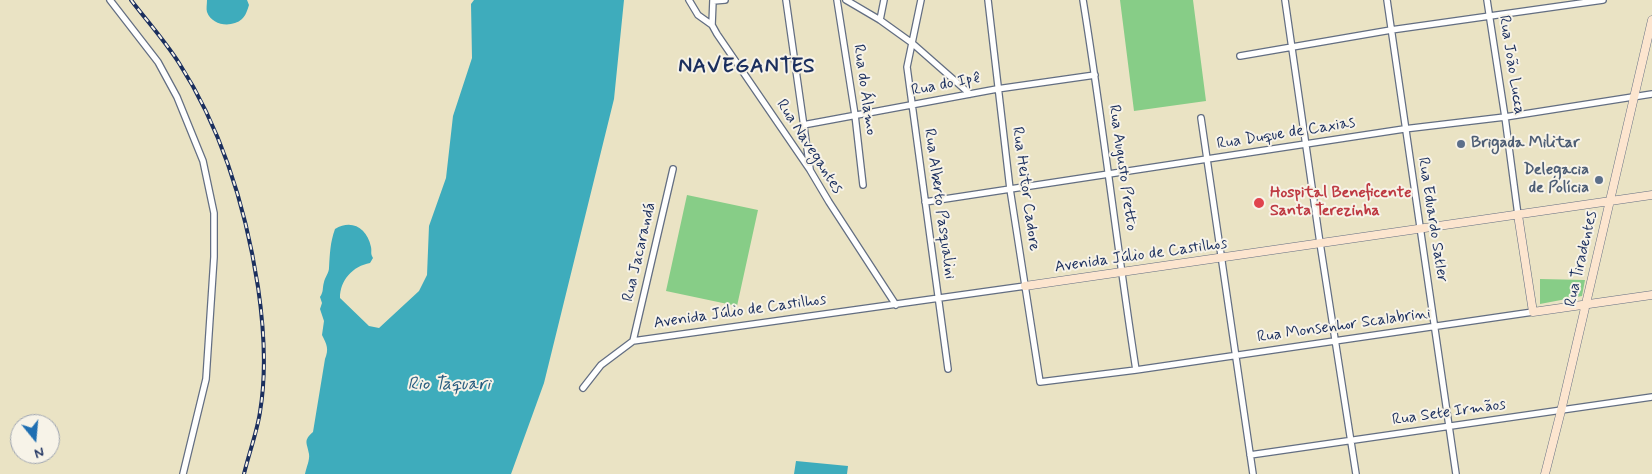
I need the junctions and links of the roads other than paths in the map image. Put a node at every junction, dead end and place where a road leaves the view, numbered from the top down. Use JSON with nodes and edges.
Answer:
{"nodes":[{"id":1,"x":110,"y":0,"type":"edge"},
{"id":2,"x":689,"y":0,"type":"edge"},
{"id":3,"x":725,"y":0,"type":"edge"},
{"id":4,"x":786,"y":0,"type":"edge"},
{"id":5,"x":837,"y":0,"type":"edge"},
{"id":6,"x":846,"y":0,"type":"edge"},
{"id":7,"x":884,"y":0,"type":"edge"},
{"id":8,"x":921,"y":0,"type":"edge"},
{"id":9,"x":988,"y":0,"type":"edge"},
{"id":10,"x":1083,"y":0,"type":"edge"},
{"id":11,"x":1285,"y":0,"type":"edge"},
{"id":12,"x":1387,"y":0,"type":"edge"},
{"id":13,"x":1487,"y":0,"type":"edge"},
{"id":14,"x":1603,"y":0,"type":"edge"},
{"id":15,"x":713,"y":1,"type":"edge"},
{"id":16,"x":1489,"y":16,"type":"junction"},
{"id":17,"x":880,"y":20,"type":"junction"},
{"id":18,"x":1652,"y":20,"type":"edge"},
{"id":19,"x":712,"y":25,"type":"junction"},
{"id":20,"x":1391,"y":30,"type":"junction"},
{"id":21,"x":912,"y":43,"type":"junction"},
{"id":22,"x":1292,"y":48,"type":"junction"},
{"id":23,"x":1240,"y":56,"type":"dead end"},
{"id":24,"x":1095,"y":75,"type":"junction"},
{"id":25,"x":997,"y":89,"type":"junction"},
{"id":26,"x":970,"y":94,"type":"junction"},
{"id":27,"x":1652,"y":94,"type":"edge"},
{"id":28,"x":1634,"y":96,"type":"junction"},
{"id":29,"x":912,"y":105,"type":"junction"},
{"id":30,"x":855,"y":115,"type":"junction"},
{"id":31,"x":1505,"y":117,"type":"junction"},
{"id":32,"x":1200,"y":118,"type":"dead end"},
{"id":33,"x":803,"y":126,"type":"junction"},
{"id":34,"x":1404,"y":129,"type":"junction"},
{"id":35,"x":1305,"y":145,"type":"junction"},
{"id":36,"x":1207,"y":160,"type":"junction"},
{"id":37,"x":673,"y":169,"type":"dead end"},
{"id":38,"x":810,"y":170,"type":"junction"},
{"id":39,"x":1109,"y":174,"type":"junction"},
{"id":40,"x":863,"y":184,"type":"dead end"},
{"id":41,"x":1010,"y":189,"type":"junction"},
{"id":42,"x":1652,"y":196,"type":"edge"},
{"id":43,"x":1610,"y":201,"type":"junction"},
{"id":44,"x":925,"y":202,"type":"junction"},
{"id":45,"x":1518,"y":215,"type":"junction"},
{"id":46,"x":1420,"y":228,"type":"junction"},
{"id":47,"x":1320,"y":243,"type":"junction"},
{"id":48,"x":1222,"y":258,"type":"junction"},
{"id":49,"x":1121,"y":273,"type":"junction"},
{"id":50,"x":1025,"y":286,"type":"junction"},
{"id":51,"x":1652,"y":295,"type":"edge"},
{"id":52,"x":938,"y":299,"type":"junction"},
{"id":53,"x":1586,"y":304,"type":"junction"},
{"id":54,"x":896,"y":305,"type":"junction"},
{"id":55,"x":1533,"y":312,"type":"junction"},
{"id":56,"x":1434,"y":326,"type":"junction"},
{"id":57,"x":633,"y":341,"type":"junction"},
{"id":58,"x":1335,"y":341,"type":"junction"},
{"id":59,"x":1236,"y":356,"type":"junction"},
{"id":60,"x":948,"y":369,"type":"dead end"},
{"id":61,"x":1136,"y":370,"type":"junction"},
{"id":62,"x":1040,"y":382,"type":"joint"},
{"id":63,"x":583,"y":388,"type":"dead end"},
{"id":64,"x":1652,"y":397,"type":"edge"},
{"id":65,"x":1561,"y":411,"type":"junction"},
{"id":66,"x":1449,"y":427,"type":"junction"},
{"id":67,"x":1351,"y":440,"type":"junction"},
{"id":68,"x":1250,"y":455,"type":"junction"},
{"id":69,"x":183,"y":474,"type":"edge"},
{"id":70,"x":1253,"y":474,"type":"edge"},
{"id":71,"x":1356,"y":474,"type":"edge"},
{"id":72,"x":1456,"y":474,"type":"edge"},
{"id":73,"x":1545,"y":474,"type":"edge"}],
"edges":[{"from":1,"to":69,"type":"street"},
{"from":2,"to":19,"type":"street","name":"Rua Navegantes"},
{"from":3,"to":15,"type":"street"},
{"from":4,"to":33,"type":"street"},
{"from":5,"to":30,"type":"street","name":"Rua do Álamo"},
{"from":6,"to":17,"type":"street"},
{"from":7,"to":17,"type":"street"},
{"from":8,"to":21,"type":"street","name":"Rua Alberto Pasqualini"},
{"from":9,"to":25,"type":"street","name":"Rua Heitor Cadore"},
{"from":10,"to":24,"type":"street","name":"Rua Augusto Pretto"},
{"from":11,"to":22,"type":"street"},
{"from":12,"to":20,"type":"street","name":"Rua Eduardo Satler"},
{"from":13,"to":16,"type":"street","name":"Rua João Lucca"},
{"from":14,"to":16,"type":"street"},
{"from":15,"to":19,"type":"street"},
{"from":16,"to":20,"type":"street"},
{"from":16,"to":31,"type":"street","name":"Rua João Lucca"},
{"from":17,"to":21,"type":"street"},
{"from":18,"to":28,"type":"street","name":"Rua Tiradentes"},
{"from":19,"to":38,"type":"street","name":"Rua Navegantes"},
{"from":20,"to":22,"type":"street"},
{"from":20,"to":34,"type":"street","name":"Rua Eduardo Satler"},
{"from":21,"to":26,"type":"street"},
{"from":21,"to":29,"type":"street","name":"Rua Alberto Pasqualini"},
{"from":22,"to":23,"type":"street"},
{"from":22,"to":35,"type":"street"},
{"from":24,"to":25,"type":"street","name":"Rua do Ipê"},
{"from":24,"to":39,"type":"street","name":"Rua Augusto Pretto"},
{"from":25,"to":26,"type":"street","name":"Rua do Ipê"},
{"from":25,"to":41,"type":"street","name":"Rua Heitor Cadore"},
{"from":26,"to":29,"type":"street","name":"Rua do Ipê"},
{"from":27,"to":28,"type":"street","name":"Rua Duque de Caxias"},
{"from":28,"to":31,"type":"street","name":"Rua Duque de Caxias"},
{"from":28,"to":43,"type":"street","name":"Rua Tiradentes"},
{"from":29,"to":30,"type":"street","name":"Rua do Ipê"},
{"from":29,"to":44,"type":"street","name":"Rua Alberto Pasqualini"},
{"from":30,"to":33,"type":"street","name":"Rua do Ipê"},
{"from":30,"to":40,"type":"street","name":"Rua do Álamo"},
{"from":31,"to":34,"type":"street","name":"Rua Duque de Caxias"},
{"from":31,"to":45,"type":"street","name":"Rua João Lucca"},
{"from":32,"to":36,"type":"street"},
{"from":33,"to":38,"type":"street"},
{"from":34,"to":35,"type":"street","name":"Rua Duque de Caxias"},
{"from":34,"to":46,"type":"street","name":"Rua Eduardo Satler"},
{"from":35,"to":36,"type":"street","name":"Rua Duque de Caxias"},
{"from":35,"to":47,"type":"street"},
{"from":36,"to":39,"type":"street","name":"Rua Duque de Caxias"},
{"from":36,"to":48,"type":"street"},
{"from":37,"to":57,"type":"street","name":"Rua Jacarandá"},
{"from":38,"to":54,"type":"street","name":"Rua Navegantes"},
{"from":39,"to":41,"type":"street","name":"Rua Duque de Caxias"},
{"from":39,"to":49,"type":"street","name":"Rua Augusto Pretto"},
{"from":41,"to":44,"type":"street","name":"Rua Duque de Caxias"},
{"from":41,"to":50,"type":"street","name":"Rua Heitor Cadore"},
{"from":42,"to":43,"type":"street","name":"Avenida Júlio de Castilhos"},
{"from":43,"to":45,"type":"street","name":"Avenida Júlio de Castilhos"},
{"from":43,"to":53,"type":"street","name":"Rua Tiradentes"},
{"from":44,"to":52,"type":"street","name":"Rua Alberto Pasqualini"},
{"from":45,"to":46,"type":"street","name":"Avenida Júlio de Castilhos"},
{"from":45,"to":55,"type":"street","name":"Rua João Lucca"},
{"from":46,"to":47,"type":"street","name":"Avenida Júlio de Castilhos"},
{"from":46,"to":56,"type":"street","name":"Rua Eduardo Satler"},
{"from":47,"to":48,"type":"street","name":"Avenida Júlio de Castilhos"},
{"from":47,"to":58,"type":"street"},
{"from":48,"to":49,"type":"street","name":"Avenida Júlio de Castilhos"},
{"from":48,"to":59,"type":"street"},
{"from":49,"to":50,"type":"street","name":"Avenida Júlio de Castilhos"},
{"from":49,"to":61,"type":"street","name":"Rua Augusto Pretto"},
{"from":50,"to":52,"type":"street","name":"Avenida Júlio de Castilhos"},
{"from":50,"to":62,"type":"street","name":"Rua Heitor Cadore"},
{"from":51,"to":53,"type":"street","name":"Rua Monsenhor Scalabrini"},
{"from":52,"to":54,"type":"street","name":"Avenida Júlio de Castilhos"},
{"from":52,"to":60,"type":"street","name":"Rua Alberto Pasqualini"},
{"from":53,"to":55,"type":"street","name":"Rua Monsenhor Scalabrini"},
{"from":53,"to":65,"type":"street","name":"Rua Tiradentes"},
{"from":54,"to":57,"type":"street","name":"Avenida Júlio de Castilhos"},
{"from":55,"to":56,"type":"street","name":"Rua Monsenhor Scalabrini"},
{"from":56,"to":58,"type":"street","name":"Rua Monsenhor Scalabrini"},
{"from":56,"to":66,"type":"street","name":"Rua Eduardo Satler"},
{"from":57,"to":63,"type":"street"},
{"from":58,"to":59,"type":"street","name":"Rua Monsenhor Scalabrini"},
{"from":58,"to":67,"type":"street"},
{"from":59,"to":61,"type":"street","name":"Rua Monsenhor Scalabrini"},
{"from":59,"to":68,"type":"street"},
{"from":61,"to":62,"type":"street","name":"Rua Monsenhor Scalabrini"},
{"from":64,"to":65,"type":"street","name":"Rua Sete Irmãos"},
{"from":65,"to":66,"type":"street","name":"Rua Sete Irmãos"},
{"from":65,"to":73,"type":"street","name":"Rua Tiradentes"},
{"from":66,"to":67,"type":"street","name":"Rua Sete Irmãos"},
{"from":66,"to":72,"type":"street","name":"Rua Eduardo Satler"},
{"from":67,"to":68,"type":"street","name":"Rua Sete Irmãos"},
{"from":67,"to":71,"type":"street"},
{"from":68,"to":70,"type":"street"}]}
